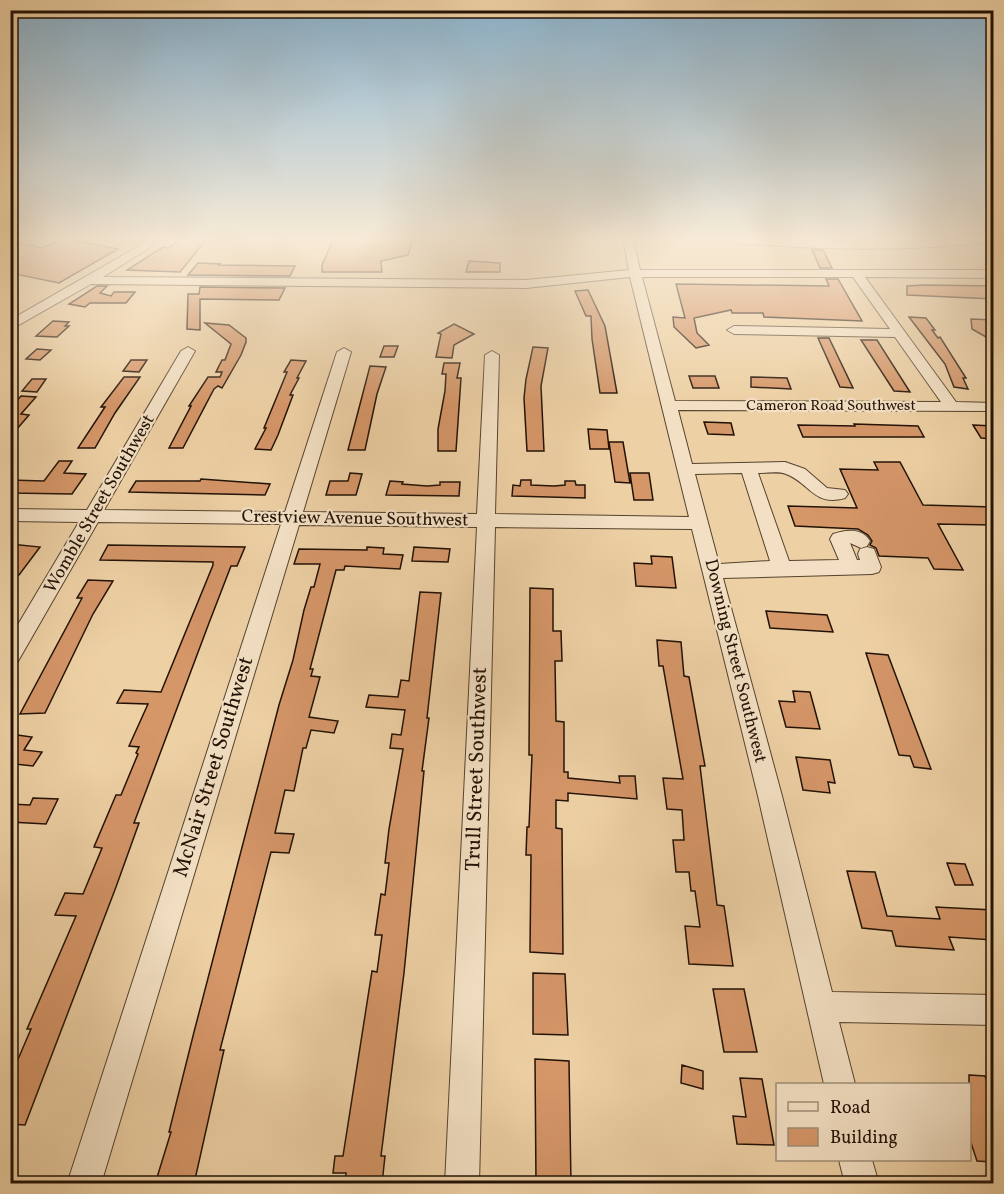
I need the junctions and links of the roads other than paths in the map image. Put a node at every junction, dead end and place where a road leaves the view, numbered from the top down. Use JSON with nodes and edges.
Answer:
{"nodes":[{"id":1,"x":64,"y":294,"type":"edge"},
{"id":2,"x":640,"y":294,"type":"edge"},
{"id":3,"x":871,"y":294,"type":"edge"},
{"id":4,"x":10,"y":326,"type":"edge"},
{"id":5,"x":734,"y":330,"type":"dead end"},
{"id":6,"x":898,"y":333,"type":"junction"},
{"id":7,"x":188,"y":351,"type":"dead end"},
{"id":8,"x":344,"y":352,"type":"dead end"},
{"id":9,"x":492,"y":355,"type":"dead end"},
{"id":10,"x":669,"y":405,"type":"junction"},
{"id":11,"x":952,"y":407,"type":"junction"},
{"id":12,"x":993,"y":407,"type":"edge"},
{"id":13,"x":748,"y":468,"type":"junction"},
{"id":14,"x":686,"y":469,"type":"junction"},
{"id":15,"x":839,"y":494,"type":"dead end"},
{"id":16,"x":10,"y":515,"type":"edge"},
{"id":17,"x":93,"y":517,"type":"junction"},
{"id":18,"x":291,"y":519,"type":"junction"},
{"id":19,"x":487,"y":521,"type":"junction"},
{"id":20,"x":699,"y":523,"type":"junction"},
{"id":21,"x":782,"y":568,"type":"junction"},
{"id":22,"x":851,"y":568,"type":"junction"},
{"id":23,"x":712,"y":571,"type":"junction"},
{"id":24,"x":10,"y":657,"type":"edge"},
{"id":25,"x":820,"y":1007,"type":"junction"},
{"id":26,"x":993,"y":1010,"type":"edge"},
{"id":27,"x":838,"y":1083,"type":"edge"},
{"id":28,"x":856,"y":1161,"type":"edge"},
{"id":29,"x":84,"y":1184,"type":"edge"},
{"id":30,"x":462,"y":1184,"type":"edge"},
{"id":31,"x":862,"y":1184,"type":"edge"}],
"edges":[{"from":1,"to":4,"type":"street"},
{"from":2,"to":10,"type":"street","name":"Downing Street Southwest"},
{"from":3,"to":6,"type":"street"},
{"from":5,"to":6,"type":"street"},
{"from":6,"to":11,"type":"street"},
{"from":7,"to":17,"type":"street","name":"Womble Street Southwest"},
{"from":8,"to":18,"type":"street","name":"McNair Street Southwest"},
{"from":9,"to":19,"type":"street","name":"Trull Street Southwest"},
{"from":10,"to":11,"type":"street","name":"Cameron Road Southwest"},
{"from":10,"to":14,"type":"street","name":"Downing Street Southwest"},
{"from":11,"to":12,"type":"street","name":"Cameron Road Southwest"},
{"from":13,"to":14,"type":"street"},
{"from":13,"to":15,"type":"street"},
{"from":13,"to":21,"type":"street"},
{"from":14,"to":20,"type":"street","name":"Downing Street Southwest"},
{"from":16,"to":17,"type":"street","name":"Crestview Avenue Southwest"},
{"from":17,"to":18,"type":"street","name":"Crestview Avenue Southwest"},
{"from":17,"to":24,"type":"street","name":"Womble Street Southwest"},
{"from":18,"to":19,"type":"street","name":"Crestview Avenue Southwest"},
{"from":18,"to":29,"type":"street","name":"McNair Street Southwest"},
{"from":19,"to":20,"type":"street","name":"Crestview Avenue Southwest"},
{"from":19,"to":30,"type":"street","name":"Trull Street Southwest"},
{"from":20,"to":23,"type":"street","name":"Downing Street Southwest"},
{"from":21,"to":22,"type":"street"},
{"from":21,"to":23,"type":"street"},
{"from":22,"to":22,"type":"street"},
{"from":23,"to":25,"type":"street","name":"Downing Street Southwest"},
{"from":25,"to":26,"type":"street"},
{"from":25,"to":27,"type":"street","name":"Downing Street Southwest"},
{"from":28,"to":31,"type":"street"}]}
